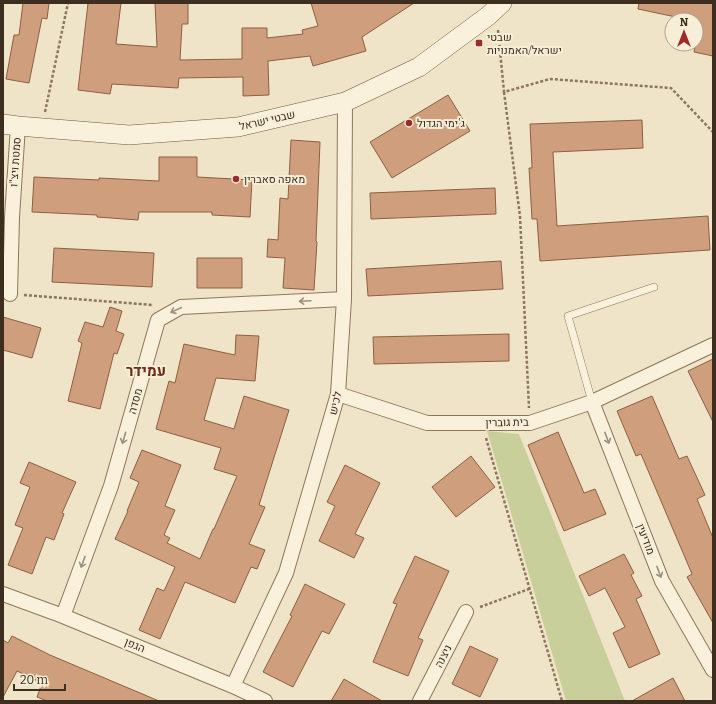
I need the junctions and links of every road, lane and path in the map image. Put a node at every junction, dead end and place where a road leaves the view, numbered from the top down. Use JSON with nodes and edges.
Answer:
{"nodes":[{"id":1,"x":68,"y":3,"type":"edge"},
{"id":2,"x":499,"y":6,"type":"edge"},
{"id":3,"x":504,"y":92,"type":"junction"},
{"id":4,"x":345,"y":102,"type":"junction"},
{"id":5,"x":10,"y":125,"type":"edge"},
{"id":6,"x":42,"y":128,"type":"junction"},
{"id":7,"x":713,"y":132,"type":"edge"},
{"id":8,"x":654,"y":287,"type":"dead end"},
{"id":9,"x":10,"y":294,"type":"joint"},
{"id":10,"x":344,"y":299,"type":"junction"},
{"id":11,"x":181,"y":308,"type":"junction"},
{"id":12,"x":713,"y":345,"type":"edge"},
{"id":13,"x":338,"y":394,"type":"junction"},
{"id":14,"x":592,"y":402,"type":"junction"},
{"id":15,"x":481,"y":423,"type":"junction"},
{"id":16,"x":530,"y":423,"type":"junction"},
{"id":17,"x":530,"y":589,"type":"junction"},
{"id":18,"x":3,"y":594,"type":"edge"},
{"id":19,"x":466,"y":612,"type":"joint"},
{"id":20,"x":63,"y":616,"type":"junction"},
{"id":21,"x":713,"y":670,"type":"edge"},
{"id":22,"x":233,"y":686,"type":"junction"},
{"id":23,"x":265,"y":701,"type":"edge"},
{"id":24,"x":420,"y":701,"type":"edge"},
{"id":25,"x":562,"y":701,"type":"edge"}],
"edges":[{"from":1,"to":6,"type":"path"},
{"from":2,"to":3,"type":"path"},
{"from":2,"to":4,"type":"street","name":"שבטי ישראל"},
{"from":3,"to":7,"type":"path"},
{"from":3,"to":16,"type":"path"},
{"from":4,"to":6,"type":"street","name":"שבטי ישראל"},
{"from":4,"to":10,"type":"street","name":"לכיש"},
{"from":5,"to":6,"type":"street","name":"שבטי ישראל"},
{"from":5,"to":9,"type":"street","name":"סמטת ויצ\"ו"},
{"from":8,"to":14,"type":"lane"},
{"from":9,"to":11,"type":"path"},
{"from":10,"to":11,"type":"street","name":"מסדה","one_way":true},
{"from":10,"to":13,"type":"street","name":"לכיש"},
{"from":11,"to":20,"type":"street","name":"מסדה","one_way":true},
{"from":12,"to":14,"type":"street","name":"בית גוברין"},
{"from":13,"to":15,"type":"street","name":"בית גוברין"},
{"from":13,"to":22,"type":"street","name":"לכיש"},
{"from":14,"to":16,"type":"street","name":"בית גוברין"},
{"from":14,"to":21,"type":"street","name":"מודיעין","one_way":true},
{"from":15,"to":16,"type":"street","name":"בית גוברין"},
{"from":15,"to":17,"type":"path"},
{"from":17,"to":19,"type":"path"},
{"from":17,"to":25,"type":"path"},
{"from":18,"to":20,"type":"street","name":"הגפן"},
{"from":19,"to":24,"type":"street","name":"ניצנה"},
{"from":20,"to":22,"type":"street","name":"הגפן"},
{"from":22,"to":23,"type":"street","name":"הגפן"}]}
